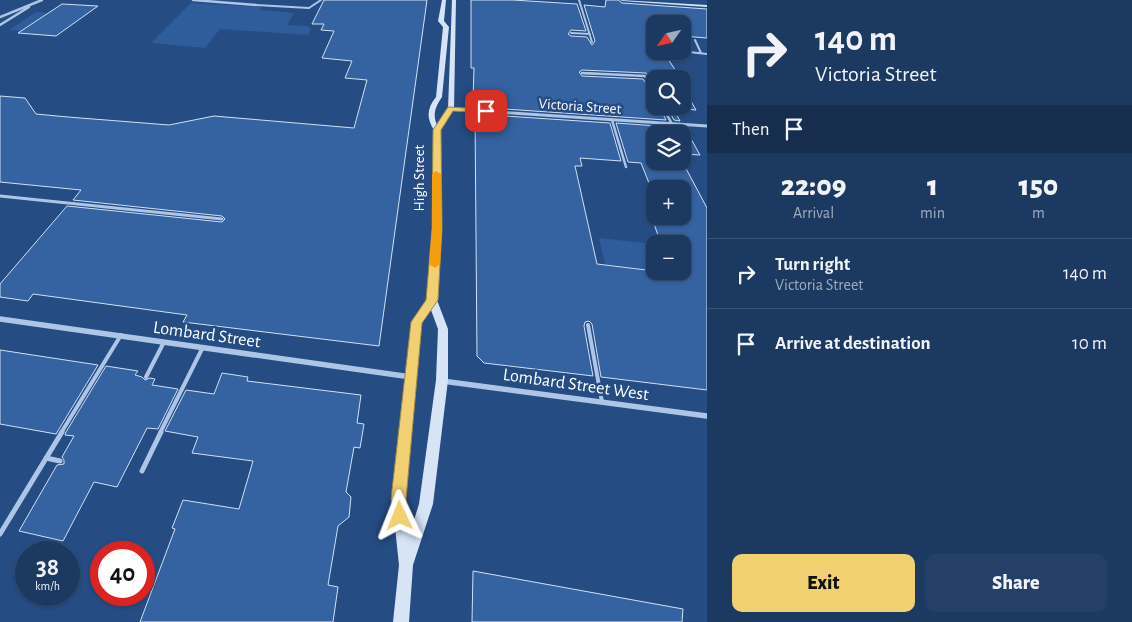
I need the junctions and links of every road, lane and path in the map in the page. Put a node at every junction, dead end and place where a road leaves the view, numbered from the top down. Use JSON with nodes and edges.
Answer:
{"nodes":[{"id":1,"x":42,"y":0,"type":"edge"},
{"id":2,"x":193,"y":0,"type":"edge"},
{"id":3,"x":321,"y":0,"type":"edge"},
{"id":4,"x":444,"y":0,"type":"edge"},
{"id":5,"x":454,"y":0,"type":"edge"},
{"id":6,"x":579,"y":0,"type":"edge"},
{"id":7,"x":622,"y":0,"type":"edge"},
{"id":8,"x":674,"y":0,"type":"edge"},
{"id":9,"x":652,"y":1,"type":"edge"},
{"id":10,"x":34,"y":3,"type":"junction"},
{"id":11,"x":679,"y":4,"type":"junction"},
{"id":12,"x":256,"y":5,"type":"joint"},
{"id":13,"x":707,"y":7,"type":"edge"},
{"id":14,"x":0,"y":17,"type":"edge"},
{"id":15,"x":0,"y":25,"type":"edge"},
{"id":16,"x":571,"y":33,"type":"dead end"},
{"id":17,"x":590,"y":34,"type":"junction"},
{"id":18,"x":695,"y":40,"type":"dead end"},
{"id":19,"x":592,"y":42,"type":"dead end"},
{"id":20,"x":691,"y":52,"type":"edge"},
{"id":21,"x":701,"y":53,"type":"junction"},
{"id":22,"x":707,"y":54,"type":"edge"},
{"id":23,"x":582,"y":73,"type":"dead end"},
{"id":24,"x":646,"y":78,"type":"edge"},
{"id":25,"x":450,"y":109,"type":"junction"},
{"id":26,"x":667,"y":115,"type":"edge"},
{"id":27,"x":612,"y":120,"type":"junction"},
{"id":28,"x":672,"y":124,"type":"junction"},
{"id":29,"x":707,"y":126,"type":"edge"},
{"id":30,"x":437,"y":130,"type":"junction"},
{"id":31,"x":626,"y":167,"type":"dead end"},
{"id":32,"x":0,"y":196,"type":"edge"},
{"id":33,"x":222,"y":219,"type":"dead end"},
{"id":34,"x":432,"y":300,"type":"junction"},
{"id":35,"x":0,"y":319,"type":"edge"},
{"id":36,"x":588,"y":325,"type":"dead end"},
{"id":37,"x":121,"y":335,"type":"junction"},
{"id":38,"x":164,"y":342,"type":"junction"},
{"id":39,"x":202,"y":347,"type":"junction"},
{"id":40,"x":146,"y":377,"type":"dead end"},
{"id":41,"x":410,"y":377,"type":"junction"},
{"id":42,"x":442,"y":380,"type":"junction"},
{"id":43,"x":602,"y":402,"type":"junction"},
{"id":44,"x":707,"y":416,"type":"edge"},
{"id":45,"x":46,"y":458,"type":"junction"},
{"id":46,"x":60,"y":461,"type":"dead end"},
{"id":47,"x":142,"y":471,"type":"dead end"},
{"id":48,"x":0,"y":534,"type":"edge"},
{"id":49,"x":406,"y":565,"type":"junction"},
{"id":50,"x":401,"y":622,"type":"edge"}],
"edges":[{"from":1,"to":10,"type":"street"},
{"from":2,"to":12,"type":"street"},
{"from":3,"to":12,"type":"lane"},
{"from":4,"to":30,"type":"street"},
{"from":5,"to":25,"type":"street","name":"High Street"},
{"from":6,"to":17,"type":"lane"},
{"from":7,"to":9,"type":"street"},
{"from":8,"to":11,"type":"lane"},
{"from":9,"to":11,"type":"street"},
{"from":10,"to":14,"type":"street"},
{"from":10,"to":15,"type":"street"},
{"from":11,"to":13,"type":"street"},
{"from":16,"to":17,"type":"lane"},
{"from":17,"to":19,"type":"lane"},
{"from":18,"to":21,"type":"lane"},
{"from":20,"to":21,"type":"lane"},
{"from":21,"to":22,"type":"lane"},
{"from":23,"to":24,"type":"lane"},
{"from":25,"to":27,"type":"street","name":"Victoria Street"},
{"from":25,"to":30,"type":"street","name":"High Street"},
{"from":26,"to":28,"type":"lane"},
{"from":27,"to":28,"type":"street","name":"Victoria Street"},
{"from":27,"to":31,"type":"lane"},
{"from":28,"to":29,"type":"street","name":"Victoria Street"},
{"from":30,"to":34,"type":"street","name":"High Street"},
{"from":32,"to":33,"type":"lane"},
{"from":34,"to":41,"type":"street","name":"High Street"},
{"from":34,"to":42,"type":"street","name":"High Street"},
{"from":35,"to":37,"type":"street","name":"Lombard Street"},
{"from":36,"to":43,"type":"lane"},
{"from":37,"to":38,"type":"street","name":"Lombard Street"},
{"from":37,"to":45,"type":"lane"},
{"from":38,"to":39,"type":"street","name":"Lombard Street"},
{"from":38,"to":40,"type":"lane"},
{"from":39,"to":41,"type":"street","name":"Lombard Street"},
{"from":39,"to":47,"type":"lane"},
{"from":41,"to":49,"type":"street","name":"High Street"},
{"from":42,"to":43,"type":"street","name":"Lombard Street West"},
{"from":42,"to":49,"type":"street","name":"High Street"},
{"from":43,"to":44,"type":"street","name":"Lombard Street West"},
{"from":45,"to":46,"type":"lane"},
{"from":45,"to":48,"type":"lane"},
{"from":49,"to":50,"type":"street","name":"High Street"}]}
